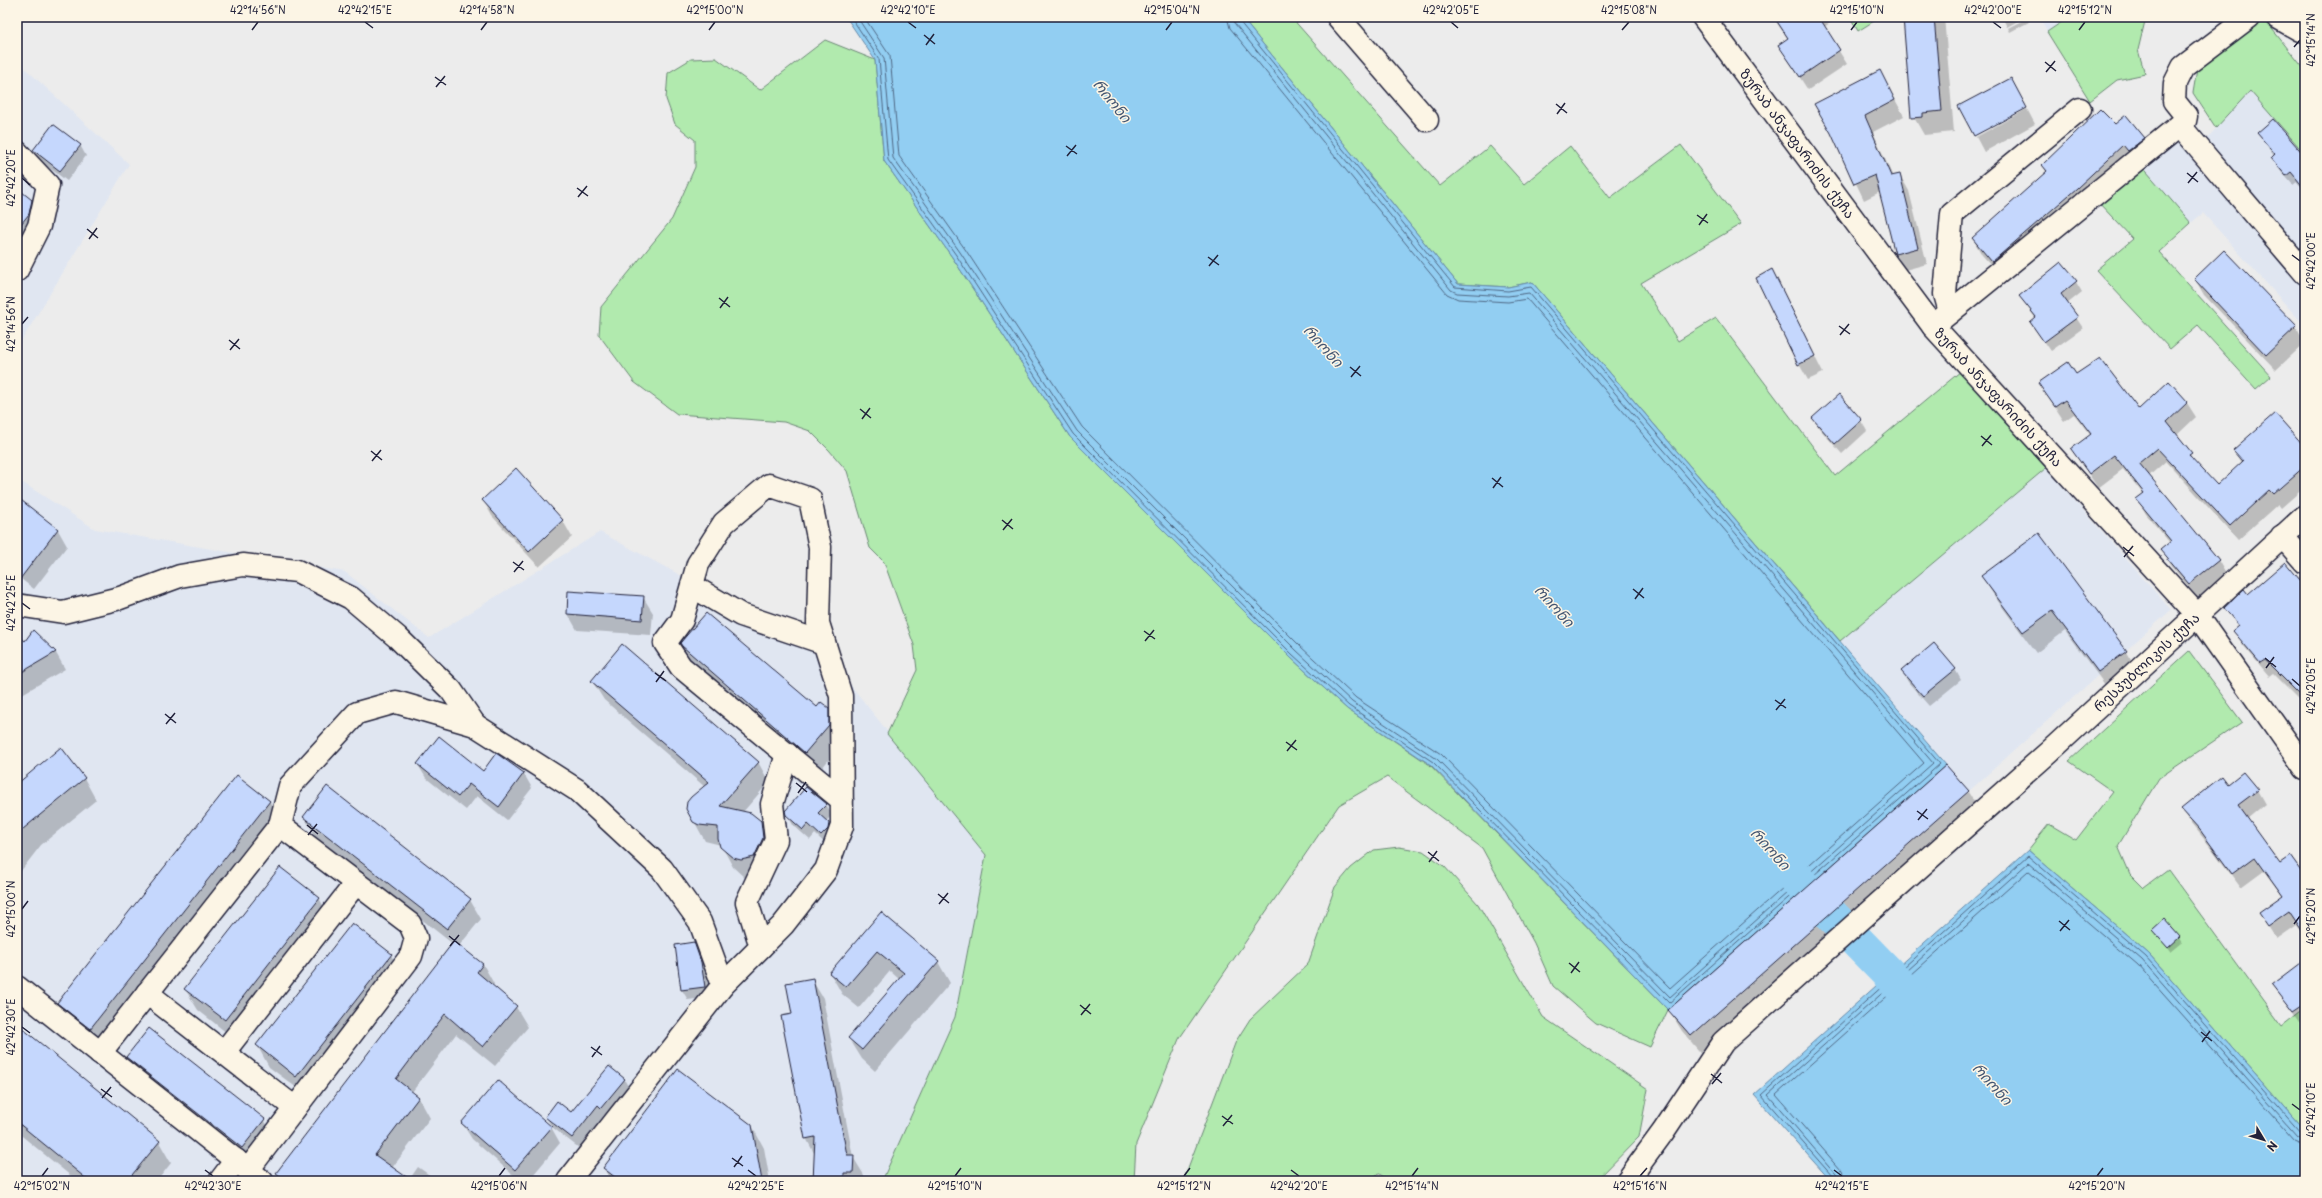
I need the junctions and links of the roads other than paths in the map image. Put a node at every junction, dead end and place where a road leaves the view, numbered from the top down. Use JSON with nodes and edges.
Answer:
{"nodes":[{"id":1,"x":1338,"y":17,"type":"edge"},
{"id":2,"x":1703,"y":17,"type":"edge"},
{"id":3,"x":2249,"y":17,"type":"edge"},
{"id":4,"x":2277,"y":17,"type":"edge"},
{"id":5,"x":2305,"y":26,"type":"edge"},
{"id":6,"x":2080,"y":109,"type":"dead end"},
{"id":7,"x":1427,"y":120,"type":"dead end"},
{"id":8,"x":2183,"y":122,"type":"junction"},
{"id":9,"x":17,"y":152,"type":"edge"},
{"id":10,"x":17,"y":270,"type":"edge"},
{"id":11,"x":2305,"y":273,"type":"edge"},
{"id":12,"x":1950,"y":312,"type":"junction"},
{"id":13,"x":1933,"y":326,"type":"junction"},
{"id":14,"x":2305,"y":516,"type":"edge"},
{"id":15,"x":2282,"y":536,"type":"junction"},
{"id":16,"x":2305,"y":562,"type":"edge"},
{"id":17,"x":692,"y":586,"type":"junction"},
{"id":18,"x":17,"y":605,"type":"edge"},
{"id":19,"x":2197,"y":615,"type":"junction"},
{"id":20,"x":824,"y":643,"type":"junction"},
{"id":21,"x":475,"y":725,"type":"junction"},
{"id":22,"x":787,"y":754,"type":"junction"},
{"id":23,"x":2305,"y":768,"type":"edge"},
{"id":24,"x":842,"y":800,"type":"junction"},
{"id":25,"x":280,"y":825,"type":"junction"},
{"id":26,"x":356,"y":883,"type":"junction"},
{"id":27,"x":761,"y":947,"type":"junction"},
{"id":28,"x":723,"y":985,"type":"junction"},
{"id":29,"x":17,"y":986,"type":"edge"},
{"id":30,"x":147,"y":993,"type":"junction"},
{"id":31,"x":224,"y":1052,"type":"junction"},
{"id":32,"x":100,"y":1053,"type":"junction"},
{"id":33,"x":295,"y":1108,"type":"junction"},
{"id":34,"x":248,"y":1170,"type":"edge"},
{"id":35,"x":220,"y":1181,"type":"edge"},
{"id":36,"x":568,"y":1181,"type":"edge"},
{"id":37,"x":1627,"y":1181,"type":"edge"}],
"edges":[{"from":1,"to":7,"type":"street"},
{"from":2,"to":13,"type":"street","name":"ზურაბ ანჯაფარიძის ქუჩა"},
{"from":3,"to":8,"type":"street"},
{"from":4,"to":5,"type":"street"},
{"from":6,"to":12,"type":"street"},
{"from":8,"to":11,"type":"street"},
{"from":8,"to":12,"type":"street"},
{"from":9,"to":10,"type":"street"},
{"from":12,"to":13,"type":"street"},
{"from":13,"to":19,"type":"street","name":"ზურაბ ანჯაფარიძის ქუჩა"},
{"from":14,"to":15,"type":"street","name":"რესპუბლიკის ქუჩა"},
{"from":15,"to":16,"type":"street"},
{"from":15,"to":19,"type":"street","name":"რესპუბლიკის ქუჩა"},
{"from":17,"to":20,"type":"street"},
{"from":17,"to":20,"type":"street"},
{"from":17,"to":22,"type":"street"},
{"from":18,"to":21,"type":"street"},
{"from":19,"to":23,"type":"street","name":"ზურაბ ანჯაფარიძის ქუჩა"},
{"from":19,"to":37,"type":"street","name":"რესპუბლიკის ქუჩა"},
{"from":20,"to":24,"type":"street"},
{"from":21,"to":25,"type":"street"},
{"from":21,"to":28,"type":"street"},
{"from":22,"to":24,"type":"street"},
{"from":22,"to":27,"type":"street"},
{"from":24,"to":27,"type":"street"},
{"from":25,"to":26,"type":"street"},
{"from":25,"to":30,"type":"street"},
{"from":26,"to":31,"type":"street"},
{"from":26,"to":33,"type":"street"},
{"from":27,"to":28,"type":"street"},
{"from":28,"to":36,"type":"street"},
{"from":29,"to":32,"type":"street"},
{"from":30,"to":31,"type":"street"},
{"from":30,"to":32,"type":"street"},
{"from":31,"to":33,"type":"street"},
{"from":32,"to":34,"type":"street"},
{"from":33,"to":34,"type":"street"},
{"from":34,"to":35,"type":"street"}]}
